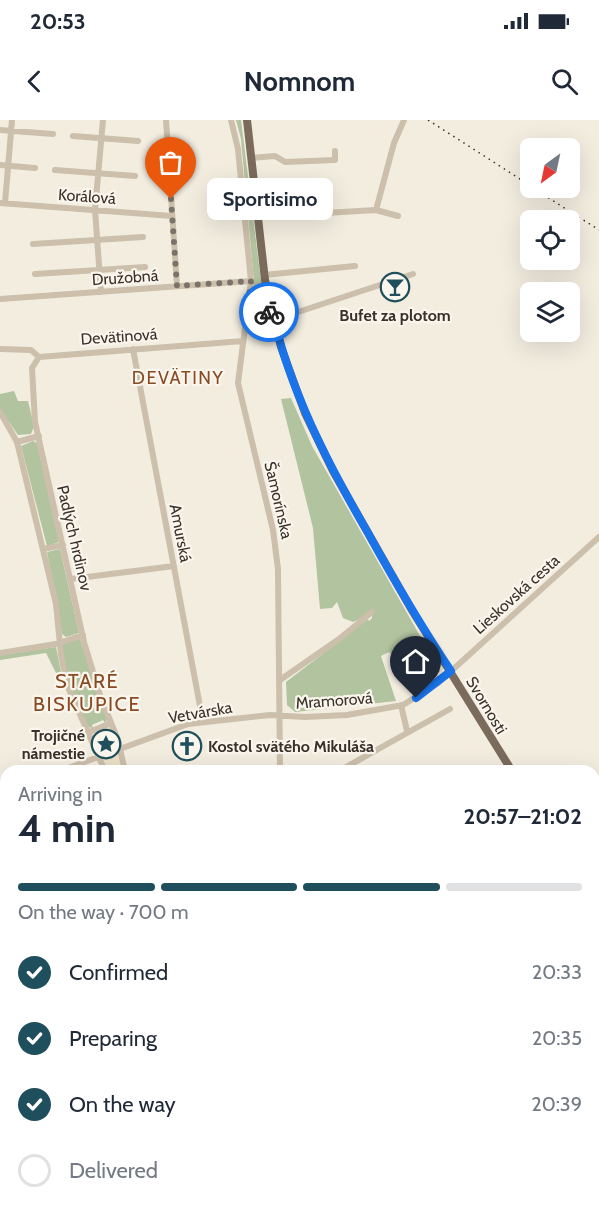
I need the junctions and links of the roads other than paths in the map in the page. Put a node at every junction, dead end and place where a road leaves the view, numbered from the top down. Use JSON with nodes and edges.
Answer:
{"nodes":[{"id":1,"x":12,"y":120,"type":"edge"},
{"id":2,"x":103,"y":120,"type":"edge"},
{"id":3,"x":166,"y":120,"type":"edge"},
{"id":4,"x":231,"y":120,"type":"edge"},
{"id":5,"x":247,"y":120,"type":"edge"},
{"id":6,"x":404,"y":120,"type":"edge"},
{"id":7,"x":0,"y":130,"type":"edge"},
{"id":8,"x":11,"y":131,"type":"junction"},
{"id":9,"x":53,"y":134,"type":"dead end"},
{"id":10,"x":73,"y":136,"type":"dead end"},
{"id":11,"x":101,"y":138,"type":"junction"},
{"id":12,"x":138,"y":141,"type":"dead end"},
{"id":13,"x":335,"y":151,"type":"dead end"},
{"id":14,"x":252,"y":158,"type":"junction"},
{"id":15,"x":0,"y":165,"type":"edge"},
{"id":16,"x":8,"y":166,"type":"junction"},
{"id":17,"x":35,"y":168,"type":"dead end"},
{"id":18,"x":55,"y":170,"type":"dead end"},
{"id":19,"x":99,"y":174,"type":"junction"},
{"id":20,"x":135,"y":176,"type":"dead end"},
{"id":21,"x":3,"y":203,"type":"edge"},
{"id":22,"x":96,"y":210,"type":"junction"},
{"id":23,"x":376,"y":210,"type":"junction"},
{"id":24,"x":172,"y":216,"type":"junction"},
{"id":25,"x":398,"y":216,"type":"dead end"},
{"id":26,"x":256,"y":217,"type":"junction"},
{"id":27,"x":143,"y":237,"type":"dead end"},
{"id":28,"x":97,"y":240,"type":"junction"},
{"id":29,"x":33,"y":244,"type":"dead end"},
{"id":30,"x":355,"y":266,"type":"dead end"},
{"id":31,"x":145,"y":267,"type":"dead end"},
{"id":32,"x":99,"y":270,"type":"junction"},
{"id":33,"x":412,"y":273,"type":"dead end"},
{"id":34,"x":35,"y":274,"type":"dead end"},
{"id":35,"x":264,"y":275,"type":"junction"},
{"id":36,"x":251,"y":281,"type":"junction"},
{"id":37,"x":177,"y":286,"type":"junction"},
{"id":38,"x":101,"y":292,"type":"junction"},
{"id":39,"x":0,"y":299,"type":"edge"},
{"id":40,"x":272,"y":311,"type":"junction"},
{"id":41,"x":274,"y":320,"type":"junction"},
{"id":42,"x":245,"y":330,"type":"junction"},
{"id":43,"x":243,"y":341,"type":"junction"},
{"id":44,"x":0,"y":349,"type":"edge"},
{"id":45,"x":133,"y":349,"type":"junction"},
{"id":46,"x":39,"y":357,"type":"junction"},
{"id":47,"x":0,"y":412,"type":"edge"},
{"id":48,"x":39,"y":436,"type":"junction"},
{"id":49,"x":17,"y":442,"type":"junction"},
{"id":50,"x":599,"y":537,"type":"edge"},
{"id":51,"x":63,"y":545,"type":"junction"},
{"id":52,"x":43,"y":549,"type":"junction"},
{"id":53,"x":174,"y":566,"type":"junction"},
{"id":54,"x":71,"y":579,"type":"junction"},
{"id":55,"x":372,"y":612,"type":"dead end"},
{"id":56,"x":83,"y":635,"type":"junction"},
{"id":57,"x":60,"y":641,"type":"junction"},
{"id":58,"x":0,"y":653,"type":"edge"},
{"id":59,"x":451,"y":671,"type":"junction"},
{"id":60,"x":280,"y":680,"type":"junction"},
{"id":61,"x":401,"y":705,"type":"junction"},
{"id":62,"x":450,"y":709,"type":"dead end"},
{"id":63,"x":279,"y":716,"type":"junction"},
{"id":64,"x":203,"y":722,"type":"junction"},
{"id":65,"x":111,"y":723,"type":"junction"},
{"id":66,"x":407,"y":731,"type":"junction"},
{"id":67,"x":87,"y":734,"type":"junction"},
{"id":68,"x":120,"y":748,"type":"junction"},
{"id":69,"x":99,"y":756,"type":"junction"},
{"id":70,"x":76,"y":765,"type":"edge"},
{"id":71,"x":103,"y":765,"type":"edge"},
{"id":72,"x":124,"y":765,"type":"edge"},
{"id":73,"x":280,"y":765,"type":"edge"},
{"id":74,"x":349,"y":765,"type":"edge"},
{"id":75,"x":508,"y":765,"type":"edge"}],
"edges":[{"from":1,"to":8,"type":"street"},
{"from":2,"to":11,"type":"street"},
{"from":3,"to":24,"type":"street"},
{"from":4,"to":36,"type":"street","name":"Šamorínska"},
{"from":5,"to":14,"type":"main road","name":"Svornosti"},
{"from":6,"to":23,"type":"street"},
{"from":7,"to":8,"type":"street"},
{"from":8,"to":9,"type":"street"},
{"from":8,"to":16,"type":"street"},
{"from":10,"to":11,"type":"street"},
{"from":11,"to":12,"type":"street"},
{"from":11,"to":19,"type":"street"},
{"from":13,"to":14,"type":"street"},
{"from":14,"to":26,"type":"main road","name":"Svornosti"},
{"from":15,"to":16,"type":"street"},
{"from":16,"to":17,"type":"street"},
{"from":16,"to":21,"type":"street"},
{"from":18,"to":19,"type":"street"},
{"from":19,"to":20,"type":"street"},
{"from":19,"to":22,"type":"street"},
{"from":21,"to":22,"type":"street","name":"Korálová"},
{"from":22,"to":24,"type":"street","name":"Korálová"},
{"from":22,"to":28,"type":"street"},
{"from":23,"to":25,"type":"street"},
{"from":23,"to":26,"type":"street"},
{"from":24,"to":37,"type":"street"},
{"from":26,"to":35,"type":"main road","name":"Svornosti"},
{"from":27,"to":28,"type":"street"},
{"from":28,"to":29,"type":"street"},
{"from":28,"to":32,"type":"street"},
{"from":30,"to":35,"type":"street"},
{"from":31,"to":32,"type":"street"},
{"from":32,"to":34,"type":"street"},
{"from":32,"to":38,"type":"street"},
{"from":33,"to":41,"type":"street"},
{"from":35,"to":40,"type":"main road","name":"Svornosti"},
{"from":36,"to":37,"type":"street","name":"Družobná"},
{"from":36,"to":42,"type":"street","name":"Šamorínska"},
{"from":37,"to":38,"type":"street","name":"Družobná"},
{"from":38,"to":39,"type":"street","name":"Družobná"},
{"from":40,"to":41,"type":"main road","name":"Svornosti"},
{"from":40,"to":42,"type":"street"},
{"from":41,"to":59,"type":"main road","name":"Svornosti"},
{"from":42,"to":43,"type":"street","name":"Šamorínska"},
{"from":43,"to":45,"type":"street","name":"Devätinová"},
{"from":43,"to":60,"type":"street","name":"Šamorínska"},
{"from":44,"to":46,"type":"street","name":"Devätinová"},
{"from":45,"to":46,"type":"street","name":"Devätinová"},
{"from":45,"to":53,"type":"street","name":"Amurská"},
{"from":46,"to":48,"type":"street","name":"Padlých hrdinov"},
{"from":47,"to":49,"type":"street","name":"Padlých hrdinov"},
{"from":48,"to":49,"type":"street"},
{"from":48,"to":51,"type":"street","name":"Padlých hrdinov"},
{"from":49,"to":52,"type":"street","name":"Padlých hrdinov"},
{"from":50,"to":59,"type":"street","name":"Lieskovská cesta"},
{"from":51,"to":52,"type":"street"},
{"from":51,"to":54,"type":"street","name":"Padlých hrdinov"},
{"from":52,"to":57,"type":"street","name":"Padlých hrdinov"},
{"from":53,"to":54,"type":"street"},
{"from":53,"to":64,"type":"street","name":"Amurská"},
{"from":54,"to":56,"type":"street","name":"Padlých hrdinov"},
{"from":55,"to":60,"type":"street"},
{"from":56,"to":57,"type":"street"},
{"from":56,"to":65,"type":"street","name":"Padlých hrdinov"},
{"from":57,"to":58,"type":"street"},
{"from":57,"to":67,"type":"street","name":"Padlých hrdinov"},
{"from":59,"to":61,"type":"street","name":"Mramorová"},
{"from":59,"to":75,"type":"main road","name":"Svornosti"},
{"from":60,"to":63,"type":"street","name":"Šamorínska"},
{"from":61,"to":63,"type":"street","name":"Mramorová"},
{"from":61,"to":66,"type":"street"},
{"from":62,"to":66,"type":"street"},
{"from":63,"to":64,"type":"street","name":"Vetvárska"},
{"from":63,"to":73,"type":"street","name":"Šamorínska"},
{"from":64,"to":68,"type":"street","name":"Vetvárska"},
{"from":65,"to":67,"type":"street"},
{"from":65,"to":68,"type":"street"},
{"from":66,"to":74,"type":"street"},
{"from":67,"to":69,"type":"street"},
{"from":68,"to":69,"type":"street","name":"Vetvárska"},
{"from":68,"to":72,"type":"street"},
{"from":69,"to":70,"type":"street","name":"Vetvárska"},
{"from":69,"to":71,"type":"street"}]}
